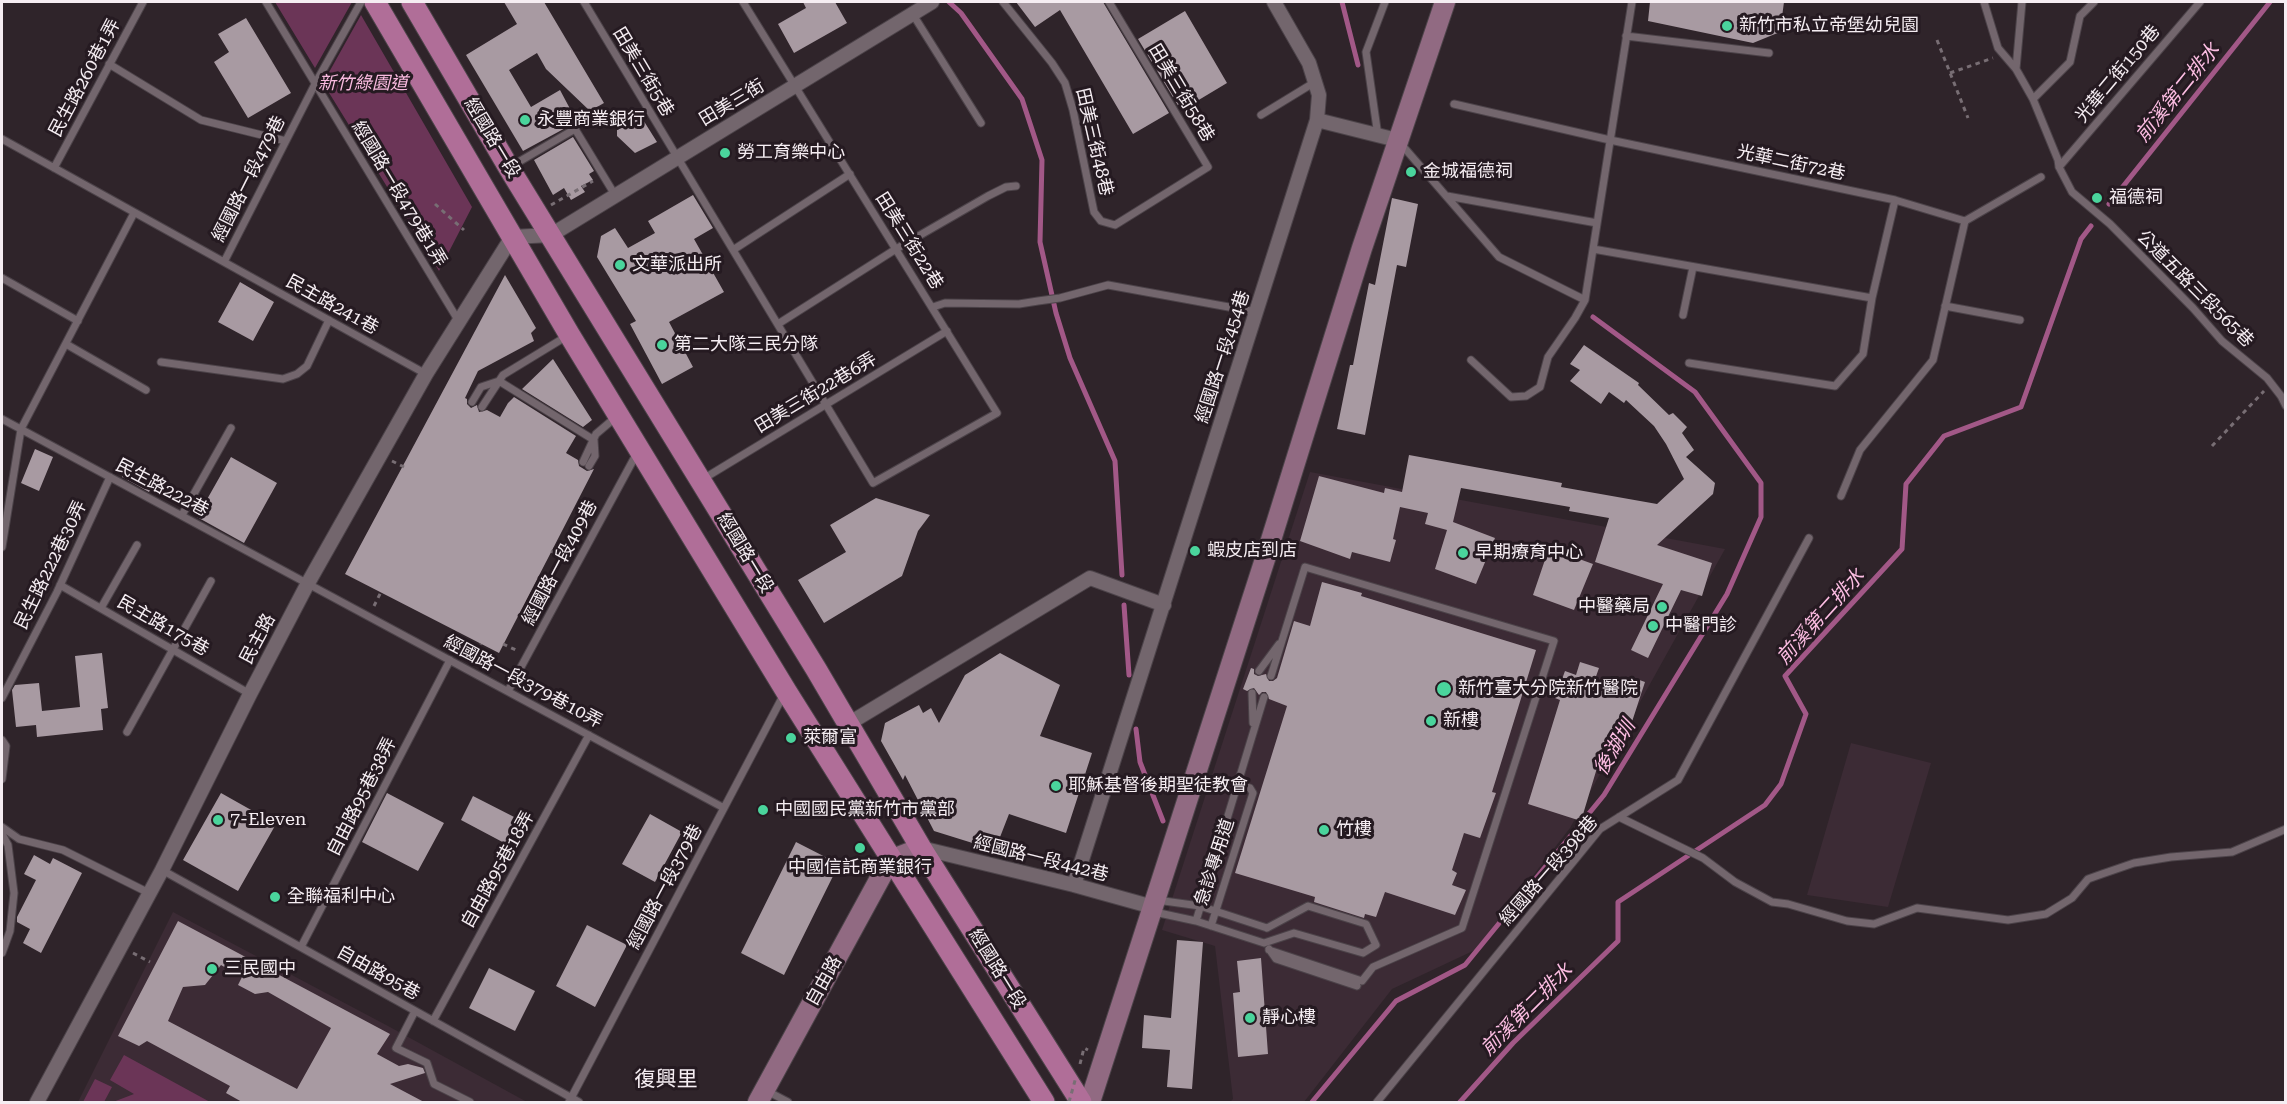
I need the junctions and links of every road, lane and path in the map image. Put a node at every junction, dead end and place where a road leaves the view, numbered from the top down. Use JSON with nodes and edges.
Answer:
{"nodes":[{"id":1,"x":143,"y":2,"type":"edge"},
{"id":2,"x":266,"y":2,"type":"edge"},
{"id":3,"x":361,"y":2,"type":"edge"},
{"id":4,"x":375,"y":2,"type":"edge"},
{"id":5,"x":412,"y":2,"type":"edge"},
{"id":6,"x":584,"y":2,"type":"edge"},
{"id":7,"x":743,"y":2,"type":"edge"},
{"id":8,"x":932,"y":2,"type":"edge"},
{"id":9,"x":1004,"y":2,"type":"edge"},
{"id":10,"x":1109,"y":2,"type":"edge"},
{"id":11,"x":1274,"y":2,"type":"edge"},
{"id":12,"x":1385,"y":2,"type":"edge"},
{"id":13,"x":1444,"y":2,"type":"edge"},
{"id":14,"x":1632,"y":2,"type":"edge"},
{"id":15,"x":1984,"y":2,"type":"edge"},
{"id":16,"x":2022,"y":2,"type":"edge"},
{"id":17,"x":2094,"y":2,"type":"edge"},
{"id":18,"x":2200,"y":2,"type":"edge"},
{"id":19,"x":912,"y":14,"type":"junction"},
{"id":20,"x":1626,"y":36,"type":"junction"},
{"id":21,"x":1937,"y":40,"type":"dead end"},
{"id":22,"x":1770,"y":53,"type":"dead end"},
{"id":23,"x":2003,"y":54,"type":"junction"},
{"id":24,"x":109,"y":64,"type":"junction"},
{"id":25,"x":2016,"y":69,"type":"junction"},
{"id":26,"x":1950,"y":73,"type":"junction"},
{"id":27,"x":1315,"y":82,"type":"junction"},
{"id":28,"x":315,"y":84,"type":"junction"},
{"id":29,"x":795,"y":85,"type":"junction"},
{"id":30,"x":2033,"y":99,"type":"junction"},
{"id":31,"x":1454,"y":104,"type":"dead end"},
{"id":32,"x":1261,"y":114,"type":"dead end"},
{"id":33,"x":1968,"y":118,"type":"dead end"},
{"id":34,"x":1317,"y":120,"type":"junction"},
{"id":35,"x":981,"y":123,"type":"dead end"},
{"id":36,"x":1388,"y":138,"type":"junction"},
{"id":37,"x":2,"y":139,"type":"edge"},
{"id":38,"x":1610,"y":140,"type":"junction"},
{"id":39,"x":286,"y":141,"type":"junction"},
{"id":40,"x":677,"y":157,"type":"junction"},
{"id":41,"x":2059,"y":166,"type":"junction"},
{"id":42,"x":54,"y":168,"type":"junction"},
{"id":43,"x":508,"y":168,"type":"junction"},
{"id":44,"x":850,"y":174,"type":"junction"},
{"id":45,"x":603,"y":175,"type":"junction"},
{"id":46,"x":2041,"y":177,"type":"dead end"},
{"id":47,"x":1017,"y":186,"type":"dead end"},
{"id":48,"x":615,"y":195,"type":"junction"},
{"id":49,"x":1447,"y":196,"type":"junction"},
{"id":50,"x":1895,"y":200,"type":"junction"},
{"id":51,"x":435,"y":204,"type":"dead end"},
{"id":52,"x":134,"y":213,"type":"junction"},
{"id":53,"x":537,"y":213,"type":"junction"},
{"id":54,"x":1965,"y":221,"type":"junction"},
{"id":55,"x":1597,"y":223,"type":"junction"},
{"id":56,"x":1115,"y":225,"type":"joint"},
{"id":57,"x":464,"y":230,"type":"dead end"},
{"id":58,"x":551,"y":235,"type":"junction"},
{"id":59,"x":512,"y":237,"type":"junction"},
{"id":60,"x":896,"y":249,"type":"junction"},
{"id":61,"x":1593,"y":249,"type":"junction"},
{"id":62,"x":733,"y":250,"type":"junction"},
{"id":63,"x":224,"y":262,"type":"junction"},
{"id":64,"x":1693,"y":267,"type":"junction"},
{"id":65,"x":2,"y":278,"type":"edge"},
{"id":66,"x":1872,"y":298,"type":"junction"},
{"id":67,"x":1585,"y":300,"type":"junction"},
{"id":68,"x":1945,"y":306,"type":"junction"},
{"id":69,"x":933,"y":308,"type":"junction"},
{"id":70,"x":1256,"y":312,"type":"junction"},
{"id":71,"x":1683,"y":315,"type":"dead end"},
{"id":72,"x":329,"y":320,"type":"junction"},
{"id":73,"x":458,"y":320,"type":"junction"},
{"id":74,"x":2020,"y":320,"type":"dead end"},
{"id":75,"x":78,"y":321,"type":"junction"},
{"id":76,"x":778,"y":324,"type":"junction"},
{"id":77,"x":947,"y":331,"type":"junction"},
{"id":78,"x":569,"y":334,"type":"junction"},
{"id":79,"x":66,"y":344,"type":"junction"},
{"id":80,"x":1471,"y":360,"type":"dead end"},
{"id":81,"x":161,"y":362,"type":"dead end"},
{"id":82,"x":1689,"y":363,"type":"dead end"},
{"id":83,"x":426,"y":374,"type":"junction"},
{"id":84,"x":499,"y":381,"type":"junction"},
{"id":85,"x":2271,"y":383,"type":"junction"},
{"id":86,"x":146,"y":390,"type":"dead end"},
{"id":87,"x":472,"y":402,"type":"dead end"},
{"id":88,"x":826,"y":404,"type":"junction"},
{"id":89,"x":2286,"y":406,"type":"edge"},
{"id":90,"x":482,"y":407,"type":"dead end"},
{"id":91,"x":620,"y":415,"type":"junction"},
{"id":92,"x":2,"y":419,"type":"edge"},
{"id":93,"x":231,"y":428,"type":"dead end"},
{"id":94,"x":21,"y":429,"type":"junction"},
{"id":95,"x":594,"y":440,"type":"junction"},
{"id":96,"x":2212,"y":446,"type":"dead end"},
{"id":97,"x":639,"y":449,"type":"junction"},
{"id":98,"x":586,"y":464,"type":"dead end"},
{"id":99,"x":110,"y":477,"type":"junction"},
{"id":100,"x":701,"y":480,"type":"junction"},
{"id":101,"x":873,"y":483,"type":"joint"},
{"id":102,"x":1841,"y":496,"type":"dead end"},
{"id":103,"x":182,"y":515,"type":"junction"},
{"id":104,"x":1809,"y":538,"type":"dead end"},
{"id":105,"x":137,"y":545,"type":"dead end"},
{"id":106,"x":2,"y":547,"type":"edge"},
{"id":107,"x":551,"y":551,"type":"dead end"},
{"id":108,"x":576,"y":565,"type":"junction"},
{"id":109,"x":211,"y":581,"type":"dead end"},
{"id":110,"x":308,"y":583,"type":"junction"},
{"id":111,"x":60,"y":585,"type":"junction"},
{"id":112,"x":381,"y":592,"type":"dead end"},
{"id":113,"x":1164,"y":605,"type":"junction"},
{"id":114,"x":101,"y":608,"type":"junction"},
{"id":115,"x":368,"y":616,"type":"junction"},
{"id":116,"x":1282,"y":639,"type":"junction"},
{"id":117,"x":481,"y":644,"type":"dead end"},
{"id":118,"x":173,"y":650,"type":"junction"},
{"id":119,"x":450,"y":660,"type":"junction"},
{"id":120,"x":468,"y":670,"type":"junction"},
{"id":121,"x":1259,"y":671,"type":"dead end"},
{"id":122,"x":1271,"y":676,"type":"dead end"},
{"id":123,"x":508,"y":691,"type":"junction"},
{"id":124,"x":786,"y":691,"type":"junction"},
{"id":125,"x":1252,"y":693,"type":"dead end"},
{"id":126,"x":250,"y":694,"type":"junction"},
{"id":127,"x":1264,"y":697,"type":"dead end"},
{"id":128,"x":2,"y":698,"type":"edge"},
{"id":129,"x":848,"y":724,"type":"junction"},
{"id":130,"x":1254,"y":731,"type":"junction"},
{"id":131,"x":127,"y":732,"type":"dead end"},
{"id":132,"x":589,"y":735,"type":"junction"},
{"id":133,"x":2,"y":740,"type":"edge"},
{"id":134,"x":2,"y":779,"type":"edge"},
{"id":135,"x":1236,"y":789,"type":"junction"},
{"id":136,"x":724,"y":808,"type":"junction"},
{"id":137,"x":1618,"y":817,"type":"junction"},
{"id":138,"x":2,"y":827,"type":"edge"},
{"id":139,"x":2286,"y":829,"type":"edge"},
{"id":140,"x":2,"y":834,"type":"edge"},
{"id":141,"x":921,"y":848,"type":"junction"},
{"id":142,"x":890,"y":860,"type":"junction"},
{"id":143,"x":162,"y":870,"type":"junction"},
{"id":144,"x":1074,"y":885,"type":"junction"},
{"id":145,"x":149,"y":893,"type":"junction"},
{"id":146,"x":1200,"y":906,"type":"junction"},
{"id":147,"x":1153,"y":907,"type":"junction"},
{"id":148,"x":1214,"y":911,"type":"junction"},
{"id":149,"x":1196,"y":921,"type":"junction"},
{"id":150,"x":1211,"y":926,"type":"junction"},
{"id":151,"x":1267,"y":927,"type":"junction"},
{"id":152,"x":1264,"y":943,"type":"junction"},
{"id":153,"x":301,"y":947,"type":"junction"},
{"id":154,"x":1269,"y":950,"type":"junction"},
{"id":155,"x":2,"y":953,"type":"edge"},
{"id":156,"x":1357,"y":987,"type":"dead end"},
{"id":157,"x":415,"y":1011,"type":"junction"},
{"id":158,"x":432,"y":1021,"type":"junction"},
{"id":159,"x":1076,"y":1077,"type":"dead end"},
{"id":160,"x":761,"y":1096,"type":"edge"},
{"id":161,"x":570,"y":1100,"type":"edge"},
{"id":162,"x":37,"y":1102,"type":"edge"},
{"id":163,"x":470,"y":1102,"type":"edge"},
{"id":164,"x":579,"y":1102,"type":"edge"},
{"id":165,"x":788,"y":1102,"type":"edge"},
{"id":166,"x":1044,"y":1102,"type":"edge"},
{"id":167,"x":1069,"y":1102,"type":"edge"},
{"id":168,"x":1081,"y":1102,"type":"edge"},
{"id":169,"x":1090,"y":1102,"type":"edge"},
{"id":170,"x":1377,"y":1102,"type":"edge"}],
"edges":[{"from":1,"to":24,"type":"lane","name":"民生路260巷1弄"},
{"from":2,"to":28,"type":"lane","name":"經國路一段479巷1弄"},
{"from":3,"to":28,"type":"lane","name":"經國路一段479巷"},
{"from":4,"to":59,"type":"main road","name":"經國路一段"},
{"from":5,"to":43,"type":"main road","name":"經國路一段"},
{"from":6,"to":40,"type":"lane","name":"田美三街5巷"},
{"from":7,"to":29,"type":"lane","name":"田美三街22巷"},
{"from":8,"to":19,"type":"street","name":"田美三街"},
{"from":9,"to":56,"type":"lane","name":"田美三街48巷"},
{"from":10,"to":56,"type":"lane","name":"田美三街58巷"},
{"from":11,"to":27,"type":"street","name":"經國路一段454巷"},
{"from":12,"to":36,"type":"lane"},
{"from":13,"to":36,"type":"street"},
{"from":14,"to":20,"type":"lane"},
{"from":15,"to":23,"type":"lane","name":"公道五路三段565巷"},
{"from":16,"to":25,"type":"lane"},
{"from":17,"to":30,"type":"lane"},
{"from":18,"to":41,"type":"lane","name":"光華二街150巷"},
{"from":19,"to":29,"type":"street","name":"田美三街"},
{"from":19,"to":35,"type":"lane"},
{"from":20,"to":22,"type":"lane"},
{"from":20,"to":38,"type":"lane"},
{"from":21,"to":26,"type":"path"},
{"from":23,"to":25,"type":"lane","name":"公道五路三段565巷"},
{"from":23,"to":26,"type":"path"},
{"from":24,"to":39,"type":"lane"},
{"from":24,"to":42,"type":"lane","name":"民生路260巷1弄"},
{"from":25,"to":30,"type":"lane","name":"公道五路三段565巷"},
{"from":26,"to":33,"type":"path"},
{"from":27,"to":32,"type":"lane"},
{"from":27,"to":34,"type":"street","name":"經國路一段454巷"},
{"from":28,"to":39,"type":"lane","name":"經國路一段479巷"},
{"from":28,"to":73,"type":"lane","name":"經國路一段479巷1弄"},
{"from":29,"to":40,"type":"street","name":"田美三街"},
{"from":29,"to":44,"type":"lane","name":"田美三街22巷"},
{"from":30,"to":41,"type":"lane","name":"公道五路三段565巷"},
{"from":31,"to":38,"type":"lane","name":"光華二街72巷"},
{"from":34,"to":36,"type":"street"},
{"from":34,"to":70,"type":"street","name":"經國路一段454巷"},
{"from":36,"to":49,"type":"lane"},
{"from":36,"to":147,"type":"street"},
{"from":37,"to":42,"type":"lane","name":"經國路一段479巷"},
{"from":38,"to":50,"type":"lane","name":"光華二街72巷"},
{"from":38,"to":55,"type":"lane"},
{"from":39,"to":63,"type":"lane","name":"經國路一段479巷"},
{"from":40,"to":48,"type":"street","name":"田美三街"},
{"from":40,"to":62,"type":"lane","name":"田美三街5巷"},
{"from":41,"to":85,"type":"lane","name":"公道五路三段565巷"},
{"from":42,"to":52,"type":"lane","name":"經國路一段479巷"},
{"from":43,"to":45,"type":"lane"},
{"from":43,"to":53,"type":"main road","name":"經國路一段"},
{"from":44,"to":60,"type":"lane","name":"田美三街22巷"},
{"from":44,"to":62,"type":"lane"},
{"from":45,"to":48,"type":"lane"},
{"from":45,"to":53,"type":"path"},
{"from":46,"to":54,"type":"lane"},
{"from":47,"to":60,"type":"lane"},
{"from":48,"to":58,"type":"street","name":"田美三街"},
{"from":49,"to":55,"type":"lane"},
{"from":49,"to":67,"type":"lane"},
{"from":50,"to":54,"type":"lane","name":"光華二街72巷"},
{"from":50,"to":66,"type":"lane"},
{"from":51,"to":57,"type":"path"},
{"from":52,"to":63,"type":"lane","name":"經國路一段479巷"},
{"from":52,"to":75,"type":"lane"},
{"from":53,"to":58,"type":"main road","name":"經國路一段"},
{"from":54,"to":68,"type":"lane"},
{"from":55,"to":61,"type":"lane"},
{"from":58,"to":59,"type":"street"},
{"from":58,"to":100,"type":"main road","name":"經國路一段"},
{"from":59,"to":73,"type":"street","name":"民主路"},
{"from":59,"to":78,"type":"main road","name":"經國路一段"},
{"from":60,"to":69,"type":"lane","name":"田美三街22巷"},
{"from":60,"to":76,"type":"lane"},
{"from":61,"to":64,"type":"lane"},
{"from":61,"to":67,"type":"lane"},
{"from":62,"to":76,"type":"lane","name":"田美三街5巷"},
{"from":63,"to":72,"type":"lane","name":"民主路241巷"},
{"from":64,"to":66,"type":"lane"},
{"from":64,"to":71,"type":"lane"},
{"from":65,"to":75,"type":"lane"},
{"from":66,"to":82,"type":"lane"},
{"from":67,"to":80,"type":"lane"},
{"from":68,"to":74,"type":"lane"},
{"from":68,"to":102,"type":"lane"},
{"from":69,"to":70,"type":"lane"},
{"from":69,"to":77,"type":"lane","name":"田美三街22巷"},
{"from":70,"to":113,"type":"street","name":"經國路一段454巷"},
{"from":72,"to":81,"type":"lane"},
{"from":72,"to":83,"type":"lane","name":"民主路241巷"},
{"from":73,"to":83,"type":"street","name":"民主路"},
{"from":75,"to":79,"type":"lane"},
{"from":76,"to":88,"type":"lane","name":"田美三街5巷"},
{"from":77,"to":88,"type":"lane","name":"田美三街22巷6弄"},
{"from":77,"to":101,"type":"lane","name":"田美三街22巷"},
{"from":78,"to":84,"type":"lane"},
{"from":78,"to":91,"type":"main road","name":"經國路一段"},
{"from":79,"to":86,"type":"lane"},
{"from":79,"to":94,"type":"lane"},
{"from":83,"to":110,"type":"street","name":"民主路"},
{"from":84,"to":87,"type":"lane"},
{"from":84,"to":90,"type":"lane"},
{"from":84,"to":95,"type":"lane"},
{"from":85,"to":89,"type":"lane","name":"公道五路三段565巷"},
{"from":85,"to":96,"type":"path"},
{"from":88,"to":100,"type":"lane","name":"田美三街22巷6弄"},
{"from":88,"to":101,"type":"lane","name":"田美三街5巷"},
{"from":91,"to":95,"type":"lane"},
{"from":91,"to":97,"type":"main road","name":"經國路一段"},
{"from":92,"to":94,"type":"lane","name":"民生路222巷"},
{"from":93,"to":103,"type":"lane"},
{"from":94,"to":99,"type":"lane","name":"民生路222巷"},
{"from":94,"to":106,"type":"lane"},
{"from":95,"to":98,"type":"lane"},
{"from":97,"to":108,"type":"lane","name":"經國路一段409巷"},
{"from":97,"to":124,"type":"main road","name":"經國路一段"},
{"from":99,"to":103,"type":"lane","name":"民生路222巷"},
{"from":99,"to":111,"type":"lane","name":"民生路222巷30弄"},
{"from":100,"to":129,"type":"main road","name":"經國路一段"},
{"from":103,"to":110,"type":"lane","name":"民生路222巷"},
{"from":104,"to":137,"type":"lane","name":"經國路一段398巷"},
{"from":105,"to":114,"type":"lane"},
{"from":107,"to":108,"type":"path"},
{"from":108,"to":123,"type":"lane","name":"經國路一段409巷"},
{"from":109,"to":118,"type":"lane"},
{"from":110,"to":115,"type":"lane","name":"經國路一段379巷10弄"},
{"from":110,"to":126,"type":"street","name":"民主路"},
{"from":111,"to":114,"type":"lane","name":"民主路175巷"},
{"from":111,"to":128,"type":"lane","name":"民生路222巷30弄"},
{"from":112,"to":115,"type":"path"},
{"from":113,"to":129,"type":"street"},
{"from":113,"to":144,"type":"street","name":"經國路一段454巷"},
{"from":114,"to":118,"type":"lane","name":"民主路175巷"},
{"from":115,"to":119,"type":"lane","name":"經國路一段379巷10弄"},
{"from":116,"to":121,"type":"lane"},
{"from":116,"to":122,"type":"lane"},
{"from":116,"to":154,"type":"lane"},
{"from":117,"to":120,"type":"path"},
{"from":118,"to":126,"type":"lane","name":"民主路175巷"},
{"from":118,"to":131,"type":"lane"},
{"from":119,"to":120,"type":"lane","name":"經國路一段379巷10弄"},
{"from":119,"to":153,"type":"lane","name":"自由路95巷38弄"},
{"from":120,"to":123,"type":"lane","name":"經國路一段379巷10弄"},
{"from":123,"to":132,"type":"lane","name":"經國路一段379巷10弄"},
{"from":124,"to":136,"type":"lane","name":"經國路一段379巷"},
{"from":124,"to":142,"type":"main road","name":"經國路一段"},
{"from":125,"to":130,"type":"lane"},
{"from":126,"to":143,"type":"street","name":"民主路"},
{"from":127,"to":130,"type":"lane"},
{"from":129,"to":141,"type":"main road","name":"經國路一段"},
{"from":130,"to":135,"type":"lane"},
{"from":132,"to":136,"type":"lane","name":"經國路一段379巷10弄"},
{"from":132,"to":158,"type":"lane","name":"自由路95巷18弄"},
{"from":133,"to":134,"type":"lane"},
{"from":135,"to":146,"type":"lane"},
{"from":135,"to":148,"type":"lane","name":"急診專用道"},
{"from":136,"to":161,"type":"lane","name":"經國路一段379巷"},
{"from":137,"to":139,"type":"lane"},
{"from":137,"to":170,"type":"lane","name":"經國路一段398巷"},
{"from":138,"to":145,"type":"lane"},
{"from":140,"to":155,"type":"lane"},
{"from":141,"to":142,"type":"street"},
{"from":141,"to":144,"type":"street","name":"經國路一段442巷"},
{"from":141,"to":168,"type":"main road","name":"經國路一段"},
{"from":142,"to":160,"type":"street","name":"自由路"},
{"from":142,"to":166,"type":"main road","name":"經國路一段"},
{"from":143,"to":145,"type":"street","name":"民主路"},
{"from":143,"to":153,"type":"lane","name":"自由路95巷"},
{"from":144,"to":147,"type":"street","name":"經國路一段442巷"},
{"from":145,"to":162,"type":"street","name":"民主路"},
{"from":146,"to":147,"type":"lane","name":"經國路一段442巷"},
{"from":146,"to":148,"type":"lane","name":"經國路一段442巷"},
{"from":146,"to":149,"type":"lane"},
{"from":147,"to":149,"type":"lane","name":"經國路一段442巷"},
{"from":147,"to":169,"type":"street"},
{"from":148,"to":150,"type":"lane","name":"急診專用道"},
{"from":148,"to":151,"type":"lane","name":"經國路一段442巷"},
{"from":149,"to":150,"type":"lane","name":"經國路一段442巷"},
{"from":150,"to":152,"type":"lane","name":"經國路一段442巷"},
{"from":151,"to":152,"type":"lane"},
{"from":151,"to":152,"type":"lane"},
{"from":152,"to":154,"type":"lane"},
{"from":153,"to":157,"type":"lane","name":"自由路95巷"},
{"from":154,"to":156,"type":"lane"},
{"from":157,"to":158,"type":"lane","name":"自由路95巷"},
{"from":157,"to":163,"type":"lane"},
{"from":158,"to":161,"type":"lane","name":"自由路95巷"},
{"from":159,"to":167,"type":"path","bridge":true},
{"from":160,"to":165,"type":"lane"},
{"from":161,"to":164,"type":"lane","name":"自由路95巷"}]}
